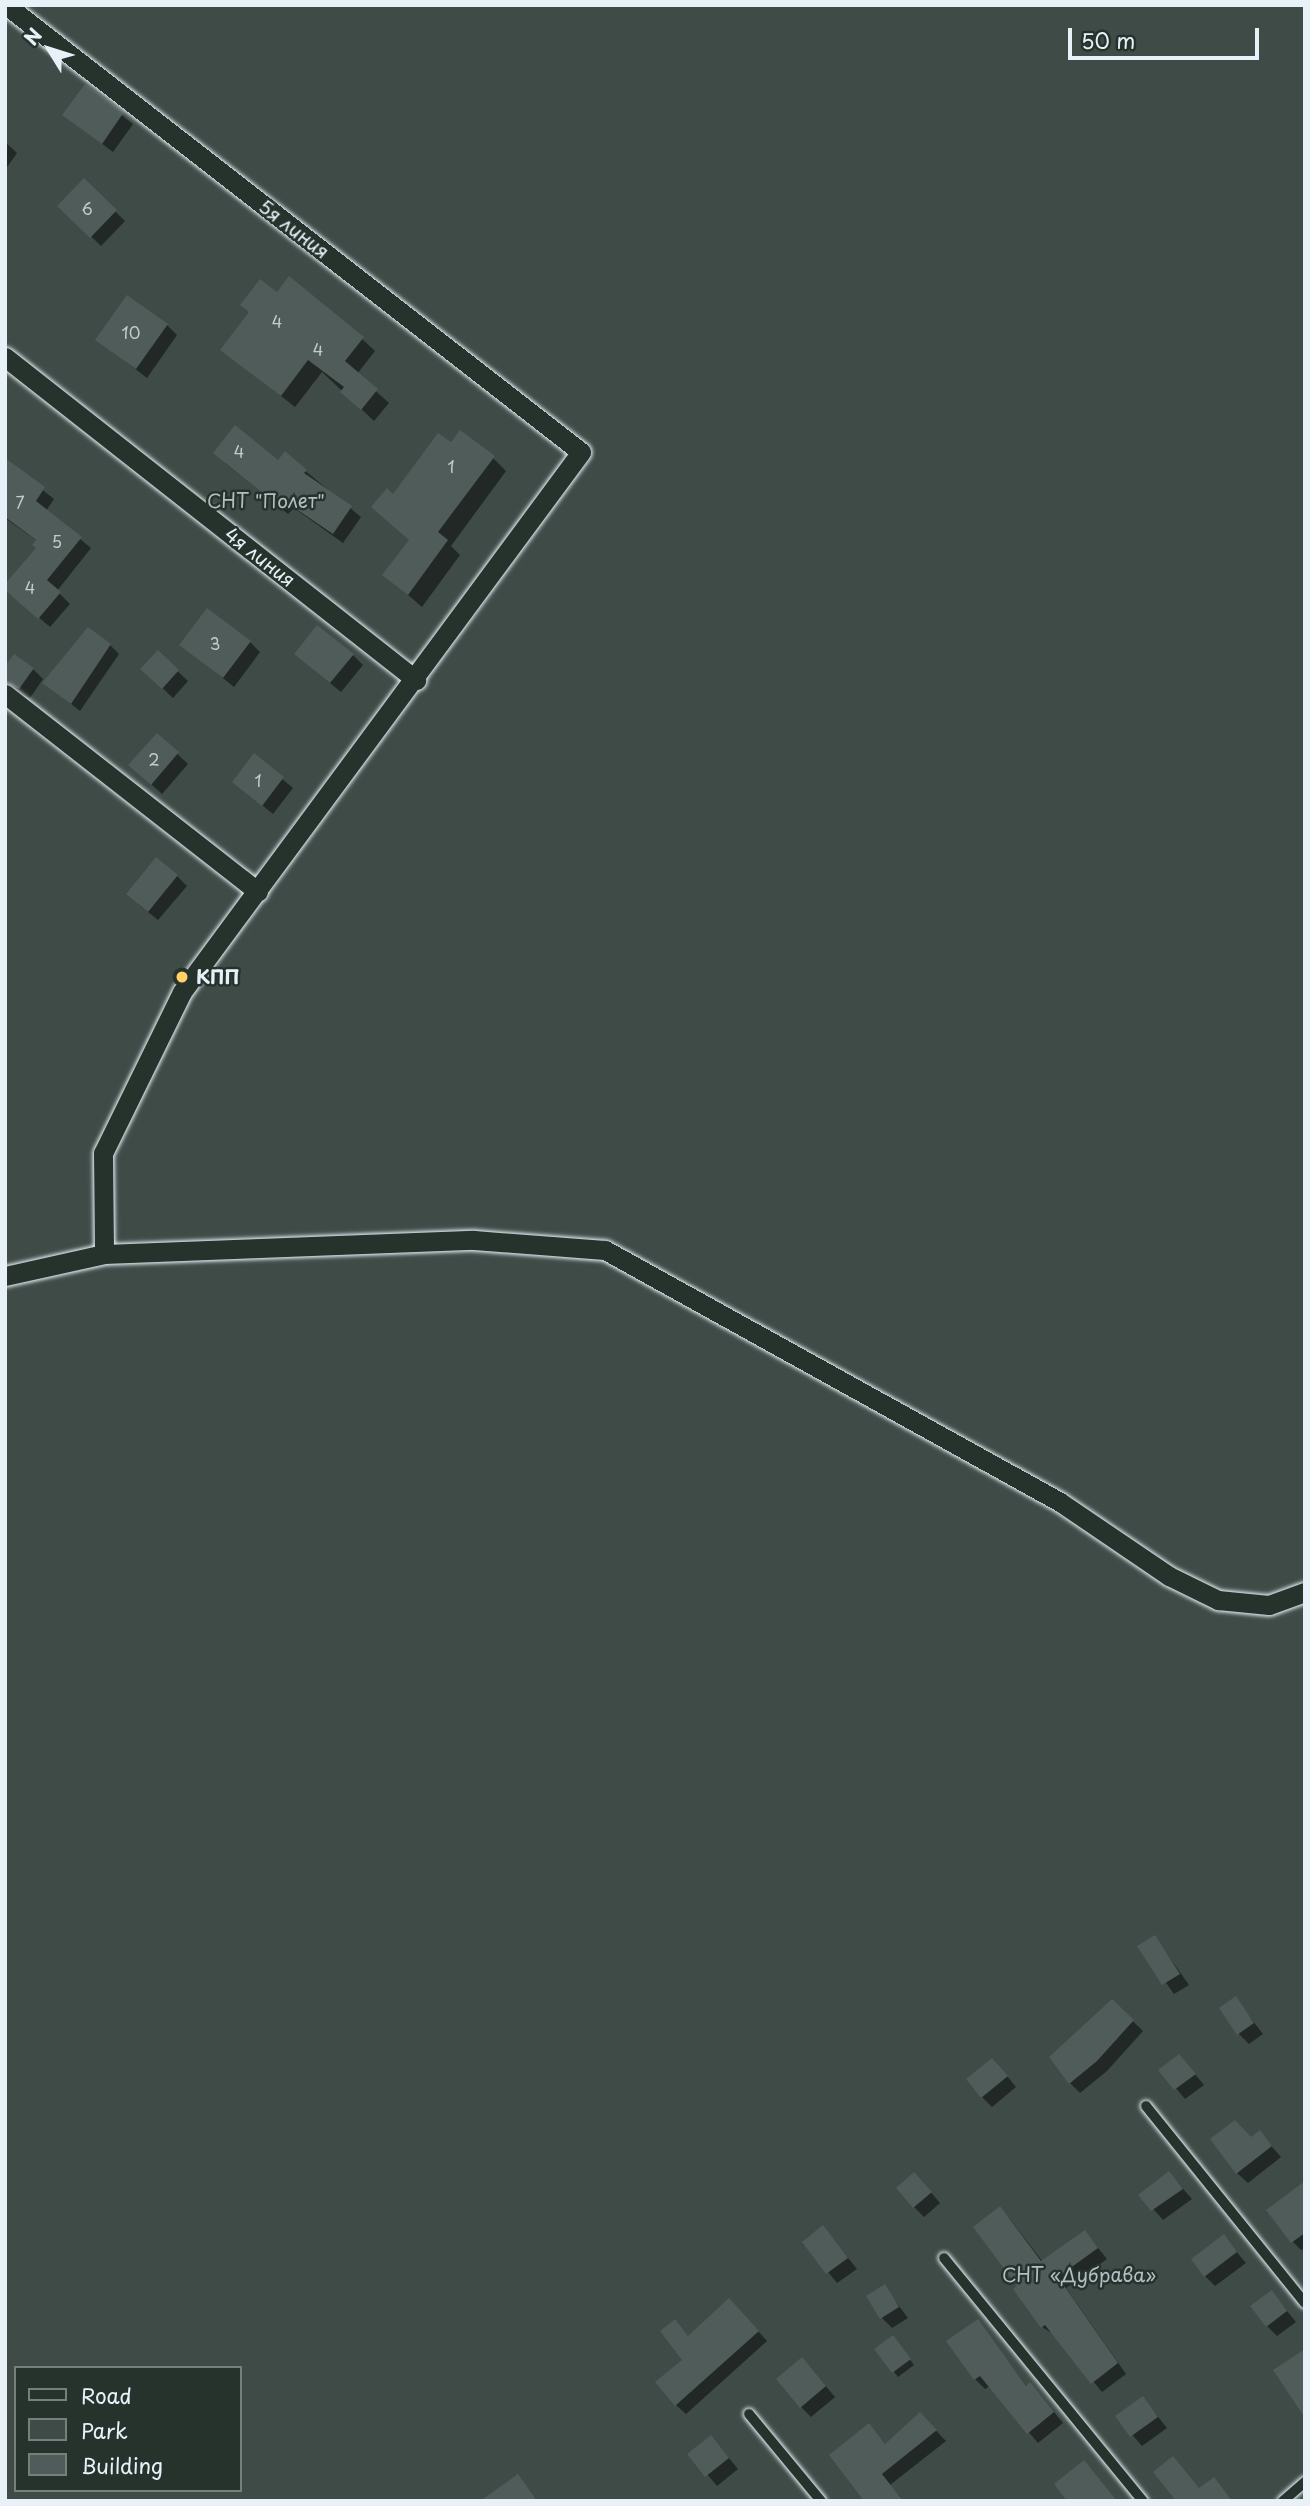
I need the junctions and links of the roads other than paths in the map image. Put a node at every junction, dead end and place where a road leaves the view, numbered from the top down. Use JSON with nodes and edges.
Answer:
{"nodes":[{"id":1,"x":6,"y":5,"type":"edge"},
{"id":2,"x":5,"y":357,"type":"edge"},
{"id":3,"x":416,"y":680,"type":"junction"},
{"id":4,"x":5,"y":694,"type":"edge"},
{"id":5,"x":258,"y":892,"type":"junction"},
{"id":6,"x":104,"y":1254,"type":"junction"},
{"id":7,"x":5,"y":1276,"type":"edge"},
{"id":8,"x":1305,"y":1592,"type":"edge"},
{"id":9,"x":1146,"y":2106,"type":"dead end"},
{"id":10,"x":944,"y":2258,"type":"dead end"},
{"id":11,"x":1305,"y":2303,"type":"edge"},
{"id":12,"x":749,"y":2414,"type":"dead end"},
{"id":13,"x":1305,"y":2482,"type":"edge"},
{"id":14,"x":821,"y":2501,"type":"edge"},
{"id":15,"x":1143,"y":2501,"type":"edge"},
{"id":16,"x":1283,"y":2501,"type":"edge"}],
"edges":[{"from":1,"to":3,"type":"street","name":"5я линия"},
{"from":2,"to":3,"type":"street","name":"4я линия"},
{"from":3,"to":5,"type":"street"},
{"from":4,"to":5,"type":"street"},
{"from":5,"to":6,"type":"street"},
{"from":6,"to":7,"type":"street"},
{"from":6,"to":8,"type":"street"},
{"from":9,"to":11,"type":"lane"},
{"from":10,"to":15,"type":"lane"},
{"from":12,"to":14,"type":"lane"},
{"from":13,"to":16,"type":"lane"}]}
